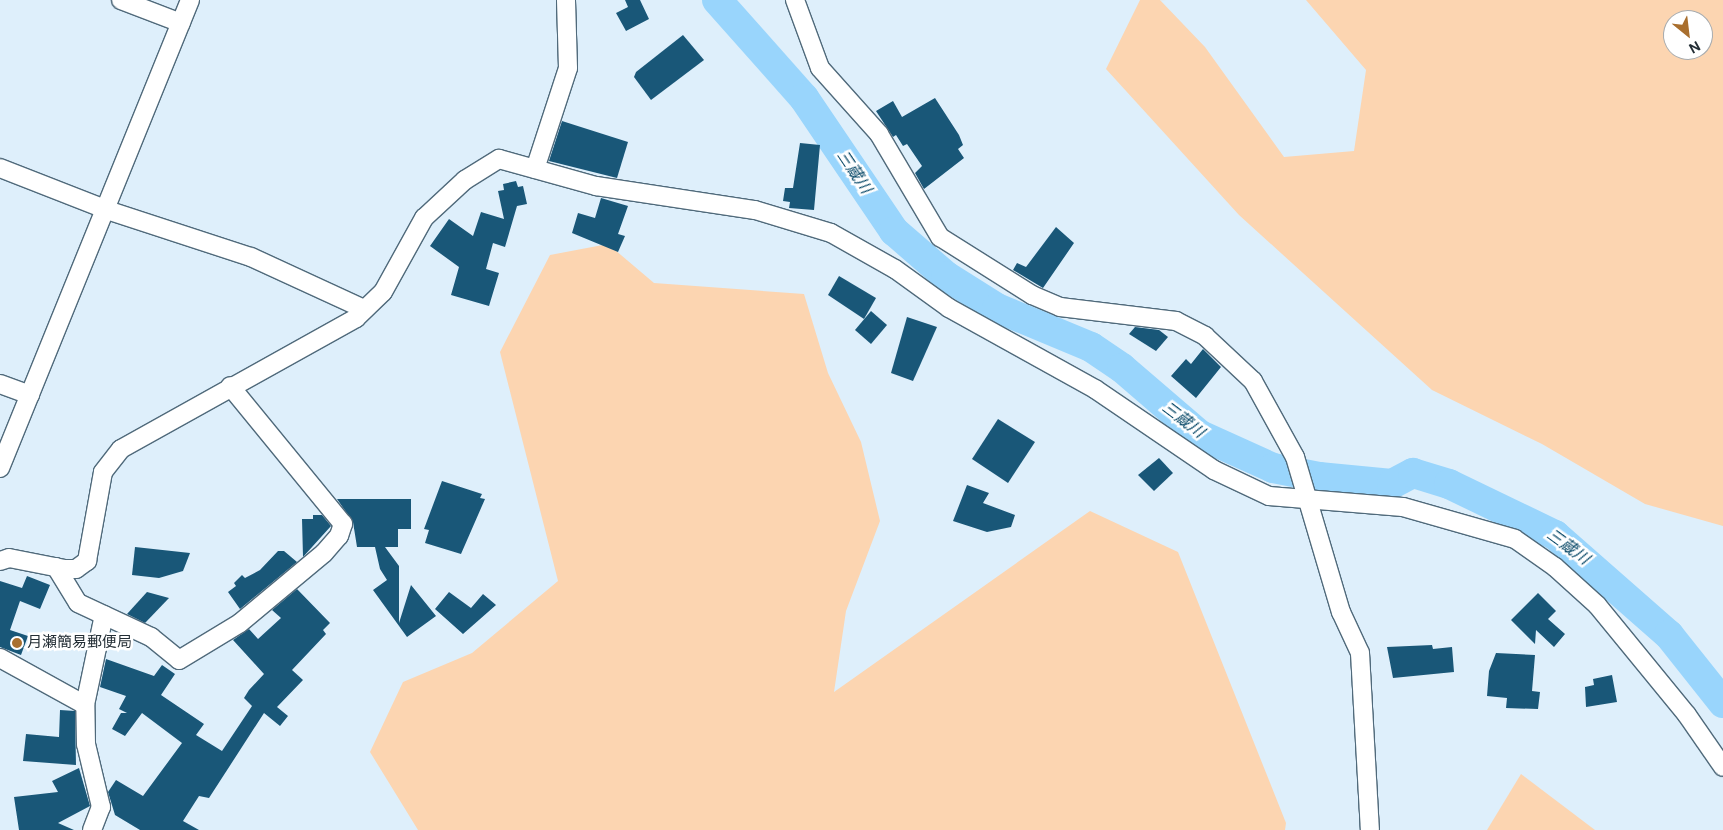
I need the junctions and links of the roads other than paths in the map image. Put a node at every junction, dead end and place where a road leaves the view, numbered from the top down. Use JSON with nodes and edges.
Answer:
{"nodes":[{"id":1,"x":121,"y":0,"type":"edge"},
{"id":2,"x":190,"y":0,"type":"edge"},
{"id":3,"x":566,"y":0,"type":"edge"},
{"id":4,"x":795,"y":0,"type":"edge"},
{"id":5,"x":180,"y":23,"type":"junction"},
{"id":6,"x":0,"y":168,"type":"edge"},
{"id":7,"x":535,"y":169,"type":"junction"},
{"id":8,"x":107,"y":210,"type":"junction"},
{"id":9,"x":364,"y":309,"type":"junction"},
{"id":10,"x":0,"y":384,"type":"edge"},
{"id":11,"x":230,"y":386,"type":"junction"},
{"id":12,"x":30,"y":395,"type":"junction"},
{"id":13,"x":0,"y":468,"type":"edge"},
{"id":14,"x":1309,"y":501,"type":"junction"},
{"id":15,"x":0,"y":561,"type":"edge"},
{"id":16,"x":56,"y":567,"type":"junction"},
{"id":17,"x":104,"y":616,"type":"junction"},
{"id":18,"x":0,"y":658,"type":"edge"},
{"id":19,"x":85,"y":705,"type":"junction"},
{"id":20,"x":1723,"y":767,"type":"edge"},
{"id":21,"x":92,"y":830,"type":"edge"},
{"id":22,"x":1370,"y":830,"type":"edge"}],
"edges":[{"from":1,"to":5,"type":"street"},
{"from":2,"to":5,"type":"street"},
{"from":3,"to":7,"type":"street"},
{"from":4,"to":14,"type":"street"},
{"from":5,"to":8,"type":"street"},
{"from":6,"to":8,"type":"street"},
{"from":7,"to":9,"type":"street"},
{"from":7,"to":14,"type":"street"},
{"from":8,"to":9,"type":"street"},
{"from":8,"to":12,"type":"street"},
{"from":9,"to":11,"type":"street"},
{"from":10,"to":12,"type":"street"},
{"from":11,"to":16,"type":"street"},
{"from":11,"to":17,"type":"street"},
{"from":12,"to":13,"type":"street"},
{"from":14,"to":20,"type":"street"},
{"from":14,"to":22,"type":"street"},
{"from":15,"to":16,"type":"street"},
{"from":16,"to":17,"type":"street"},
{"from":17,"to":19,"type":"street"},
{"from":18,"to":19,"type":"street"},
{"from":19,"to":21,"type":"street"}]}
